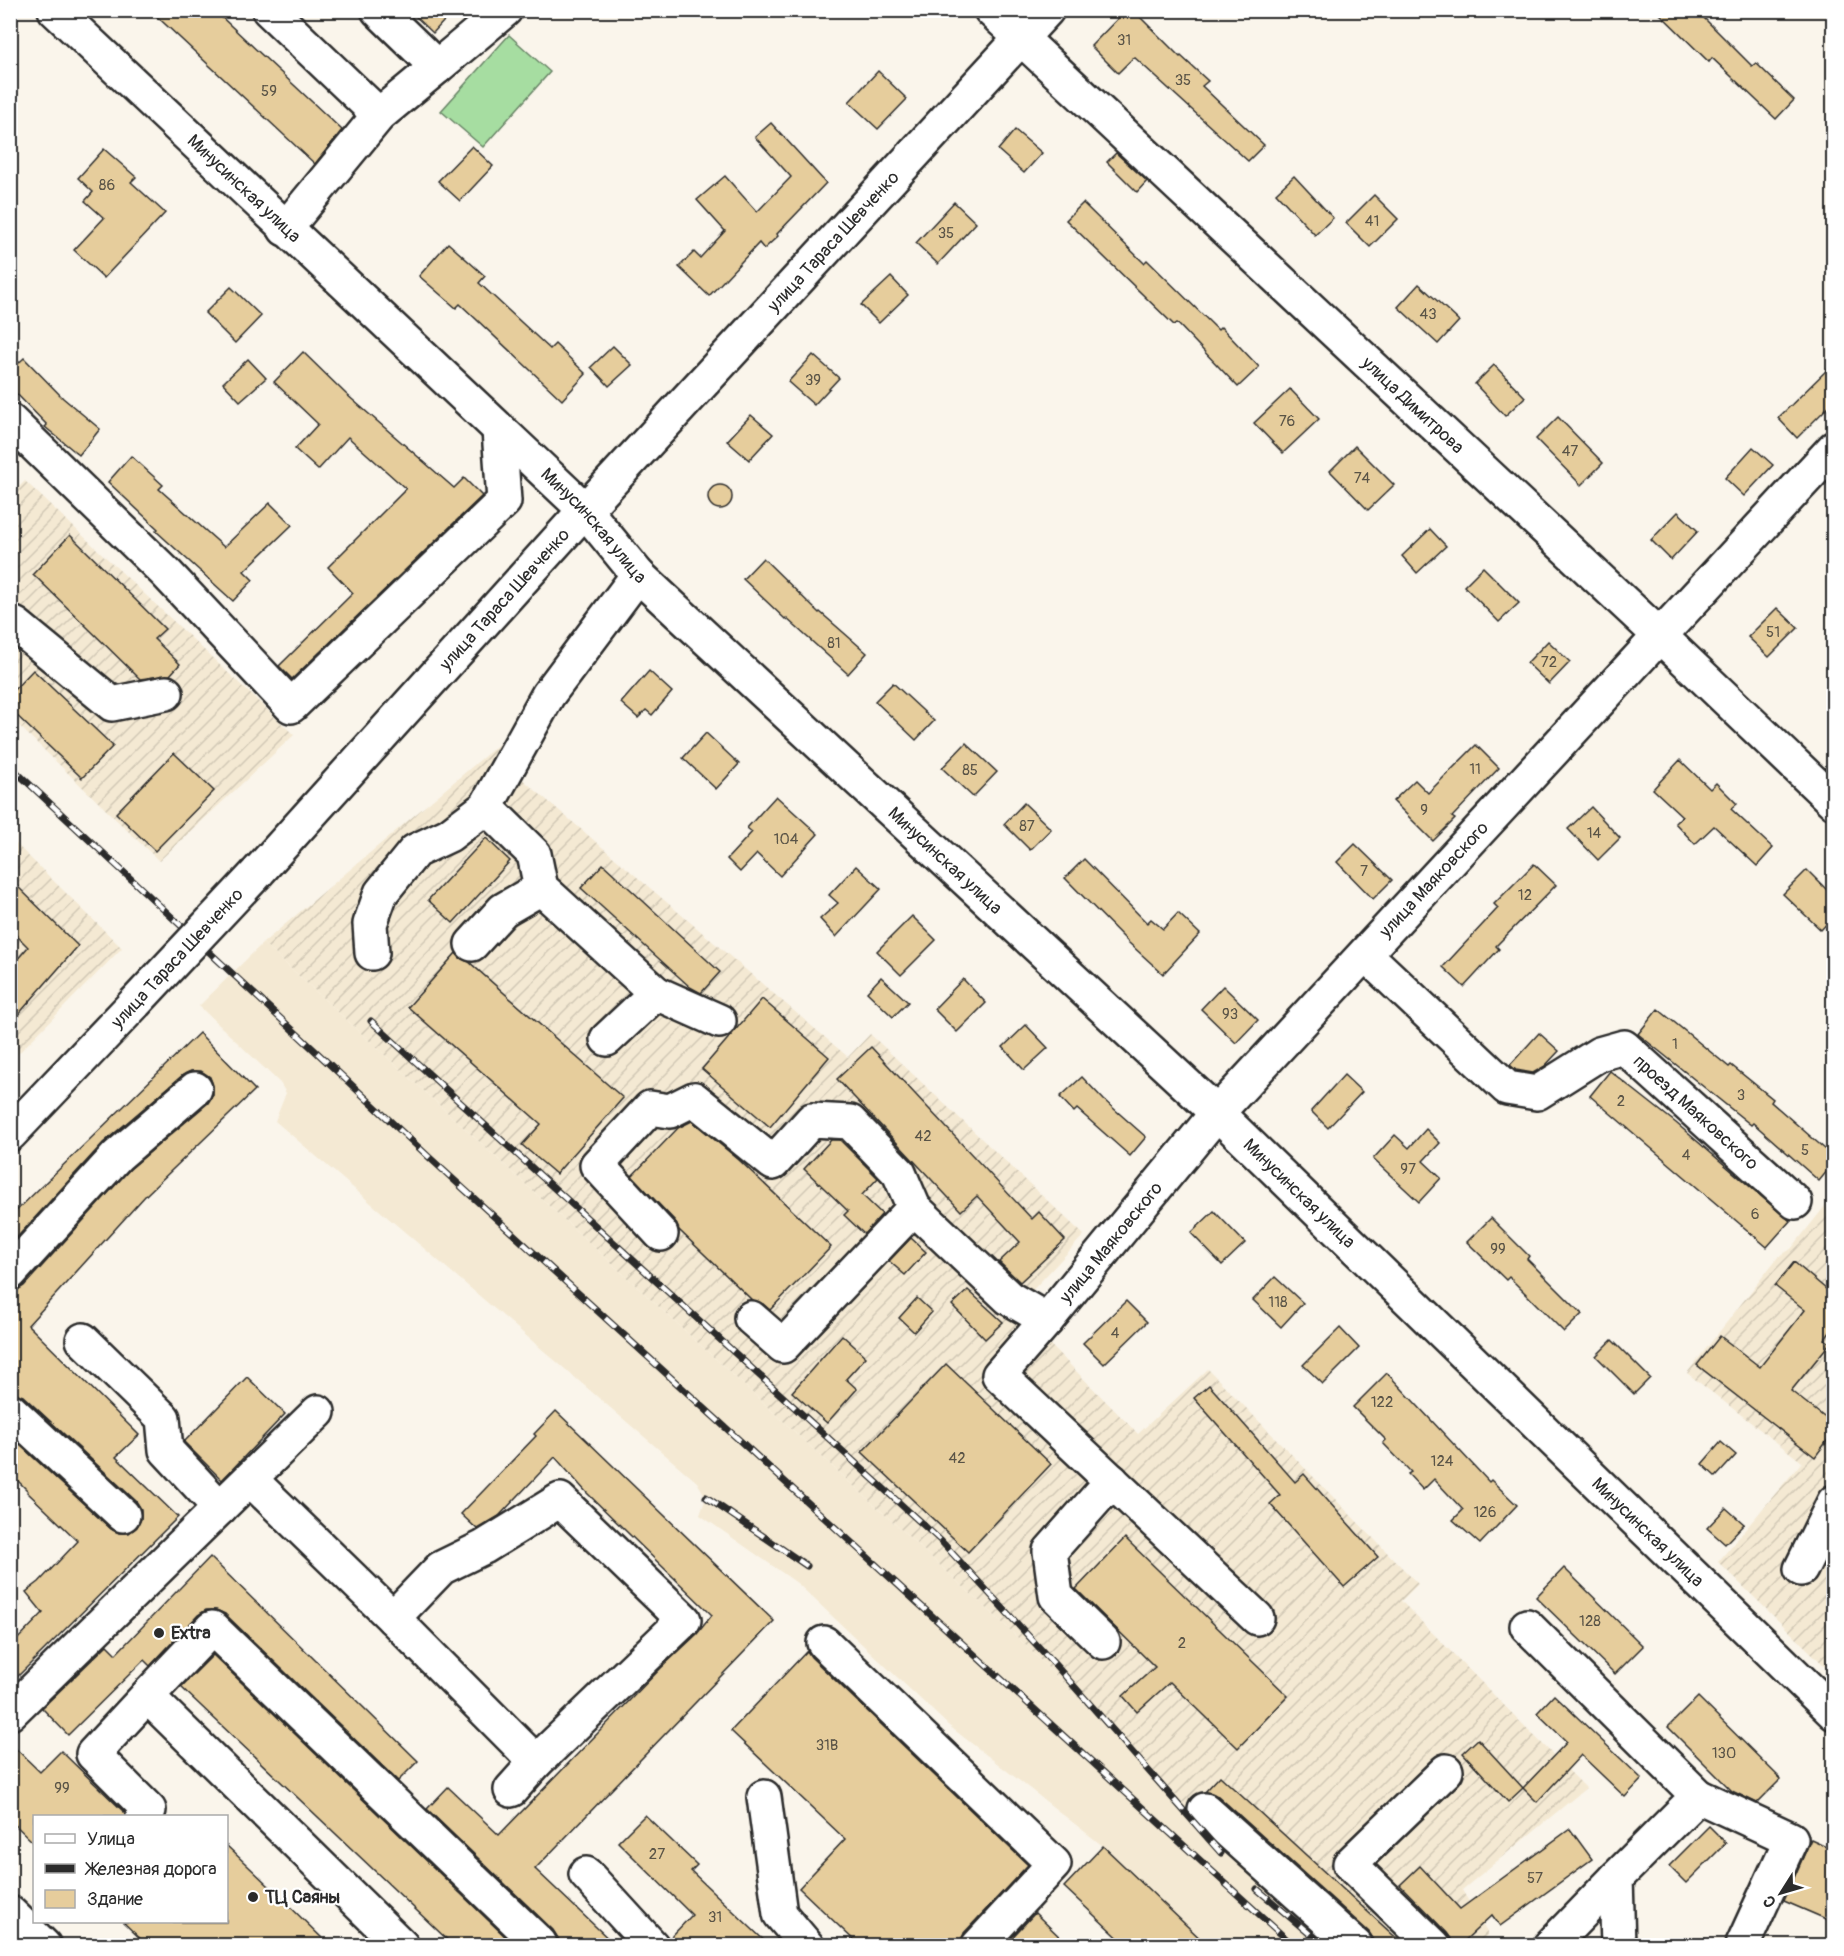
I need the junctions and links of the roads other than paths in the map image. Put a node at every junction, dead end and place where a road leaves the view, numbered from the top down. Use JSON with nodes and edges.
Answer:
{"nodes":[{"id":1,"x":55,"y":10,"type":"edge"},
{"id":2,"x":269,"y":10,"type":"edge"},
{"id":3,"x":378,"y":10,"type":"edge"},
{"id":4,"x":505,"y":10,"type":"edge"},
{"id":5,"x":991,"y":10,"type":"edge"},
{"id":6,"x":1047,"y":10,"type":"edge"},
{"id":7,"x":1020,"y":38,"type":"junction"},
{"id":8,"x":437,"y":67,"type":"junction"},
{"id":9,"x":379,"y":115,"type":"junction"},
{"id":10,"x":285,"y":229,"type":"junction"},
{"id":11,"x":10,"y":420,"type":"edge"},
{"id":12,"x":499,"y":430,"type":"junction"},
{"id":13,"x":1833,"y":448,"type":"edge"},
{"id":14,"x":585,"y":510,"type":"junction"},
{"id":15,"x":638,"y":575,"type":"junction"},
{"id":16,"x":10,"y":622,"type":"edge"},
{"id":17,"x":1660,"y":636,"type":"junction"},
{"id":18,"x":166,"y":693,"type":"dead end"},
{"id":19,"x":1833,"y":802,"type":"edge"},
{"id":20,"x":486,"y":807,"type":"junction"},
{"id":21,"x":541,"y":888,"type":"junction"},
{"id":22,"x":472,"y":944,"type":"dead end"},
{"id":23,"x":372,"y":953,"type":"dead end"},
{"id":24,"x":1365,"y":954,"type":"junction"},
{"id":25,"x":656,"y":993,"type":"junction"},
{"id":26,"x":719,"y":1021,"type":"dead end"},
{"id":27,"x":607,"y":1039,"type":"dead end"},
{"id":28,"x":195,"y":1089,"type":"dead end"},
{"id":29,"x":1217,"y":1113,"type":"junction"},
{"id":30,"x":10,"y":1134,"type":"edge"},
{"id":31,"x":1795,"y":1202,"type":"dead end"},
{"id":32,"x":914,"y":1208,"type":"junction"},
{"id":33,"x":661,"y":1233,"type":"dead end"},
{"id":34,"x":10,"y":1274,"type":"edge"},
{"id":35,"x":751,"y":1318,"type":"dead end"},
{"id":36,"x":1047,"y":1320,"type":"junction"},
{"id":37,"x":83,"y":1340,"type":"dead end"},
{"id":38,"x":10,"y":1410,"type":"edge"},
{"id":39,"x":318,"y":1412,"type":"dead end"},
{"id":40,"x":250,"y":1479,"type":"junction"},
{"id":41,"x":1112,"y":1481,"type":"junction"},
{"id":42,"x":1833,"y":1502,"type":"edge"},
{"id":43,"x":220,"y":1508,"type":"junction"},
{"id":44,"x":123,"y":1515,"type":"dead end"},
{"id":45,"x":1800,"y":1569,"type":"dead end"},
{"id":46,"x":393,"y":1618,"type":"junction"},
{"id":47,"x":1257,"y":1618,"type":"dead end"},
{"id":48,"x":1527,"y":1626,"type":"dead end"},
{"id":49,"x":1103,"y":1642,"type":"dead end"},
{"id":50,"x":824,"y":1643,"type":"dead end"},
{"id":51,"x":147,"y":1696,"type":"junction"},
{"id":52,"x":10,"y":1713,"type":"edge"},
{"id":53,"x":1833,"y":1713,"type":"edge"},
{"id":54,"x":536,"y":1762,"type":"junction"},
{"id":55,"x":1446,"y":1771,"type":"dead end"},
{"id":56,"x":511,"y":1791,"type":"dead end"},
{"id":57,"x":1698,"y":1796,"type":"junction"},
{"id":58,"x":764,"y":1797,"type":"dead end"},
{"id":59,"x":1205,"y":1810,"type":"dead end"},
{"id":60,"x":144,"y":1815,"type":"edge"},
{"id":61,"x":586,"y":1874,"type":"dead end"},
{"id":62,"x":1616,"y":1878,"type":"junction"},
{"id":63,"x":402,"y":1946,"type":"edge"},
{"id":64,"x":538,"y":1946,"type":"edge"},
{"id":65,"x":652,"y":1946,"type":"edge"},
{"id":66,"x":807,"y":1946,"type":"edge"},
{"id":67,"x":978,"y":1946,"type":"edge"},
{"id":68,"x":1356,"y":1946,"type":"edge"},
{"id":69,"x":1434,"y":1946,"type":"edge"},
{"id":70,"x":1550,"y":1946,"type":"edge"},
{"id":71,"x":1618,"y":1946,"type":"edge"},
{"id":72,"x":1742,"y":1946,"type":"edge"}],
"edges":[{"from":1,"to":10,"type":"street","name":"Минусинская улица"},
{"from":2,"to":9,"type":"street"},
{"from":3,"to":8,"type":"street"},
{"from":4,"to":8,"type":"street"},
{"from":5,"to":7,"type":"street","name":"улица Димитрова"},
{"from":6,"to":7,"type":"street","name":"улица Тараса Шевченко"},
{"from":7,"to":14,"type":"street","name":"улица Тараса Шевченко"},
{"from":7,"to":17,"type":"street","name":"улица Димитрова"},
{"from":8,"to":9,"type":"street"},
{"from":9,"to":10,"type":"street"},
{"from":10,"to":12,"type":"street","name":"Минусинская улица"},
{"from":11,"to":12,"type":"street"},
{"from":12,"to":14,"type":"street","name":"Минусинская улица"},
{"from":13,"to":17,"type":"street","name":"улица Маяковского"},
{"from":14,"to":15,"type":"street","name":"Минусинская улица"},
{"from":14,"to":30,"type":"street","name":"улица Тараса Шевченко","bridge":true},
{"from":15,"to":20,"type":"street"},
{"from":15,"to":29,"type":"street","name":"Минусинская улица"},
{"from":16,"to":18,"type":"street"},
{"from":17,"to":19,"type":"street","name":"улица Димитрова"},
{"from":17,"to":24,"type":"street","name":"улица Маяковского"},
{"from":20,"to":21,"type":"street"},
{"from":20,"to":23,"type":"street"},
{"from":21,"to":22,"type":"street"},
{"from":21,"to":25,"type":"street"},
{"from":24,"to":29,"type":"street","name":"улица Маяковского"},
{"from":24,"to":31,"type":"street","name":"проезд Маяковского"},
{"from":25,"to":26,"type":"street"},
{"from":25,"to":27,"type":"street"},
{"from":28,"to":34,"type":"street"},
{"from":29,"to":36,"type":"street","name":"улица Маяковского"},
{"from":29,"to":53,"type":"street","name":"Минусинская улица"},
{"from":32,"to":33,"type":"street"},
{"from":32,"to":35,"type":"street"},
{"from":32,"to":36,"type":"street"},
{"from":36,"to":41,"type":"street","name":"улица Маяковского"},
{"from":37,"to":43,"type":"street"},
{"from":38,"to":44,"type":"street"},
{"from":39,"to":40,"type":"street"},
{"from":40,"to":43,"type":"street"},
{"from":40,"to":46,"type":"street"},
{"from":41,"to":47,"type":"street"},
{"from":41,"to":49,"type":"street"},
{"from":42,"to":45,"type":"street"},
{"from":43,"to":52,"type":"street"},
{"from":46,"to":54,"type":"street"},
{"from":46,"to":54,"type":"street"},
{"from":48,"to":57,"type":"street"},
{"from":50,"to":67,"type":"street"},
{"from":51,"to":60,"type":"street"},
{"from":51,"to":63,"type":"street"},
{"from":51,"to":64,"type":"street"},
{"from":54,"to":56,"type":"street"},
{"from":55,"to":69,"type":"street"},
{"from":57,"to":62,"type":"street"},
{"from":57,"to":72,"type":"street"},
{"from":58,"to":66,"type":"street"},
{"from":59,"to":68,"type":"street"},
{"from":61,"to":65,"type":"street"},
{"from":62,"to":70,"type":"street"},
{"from":62,"to":71,"type":"street"}]}
